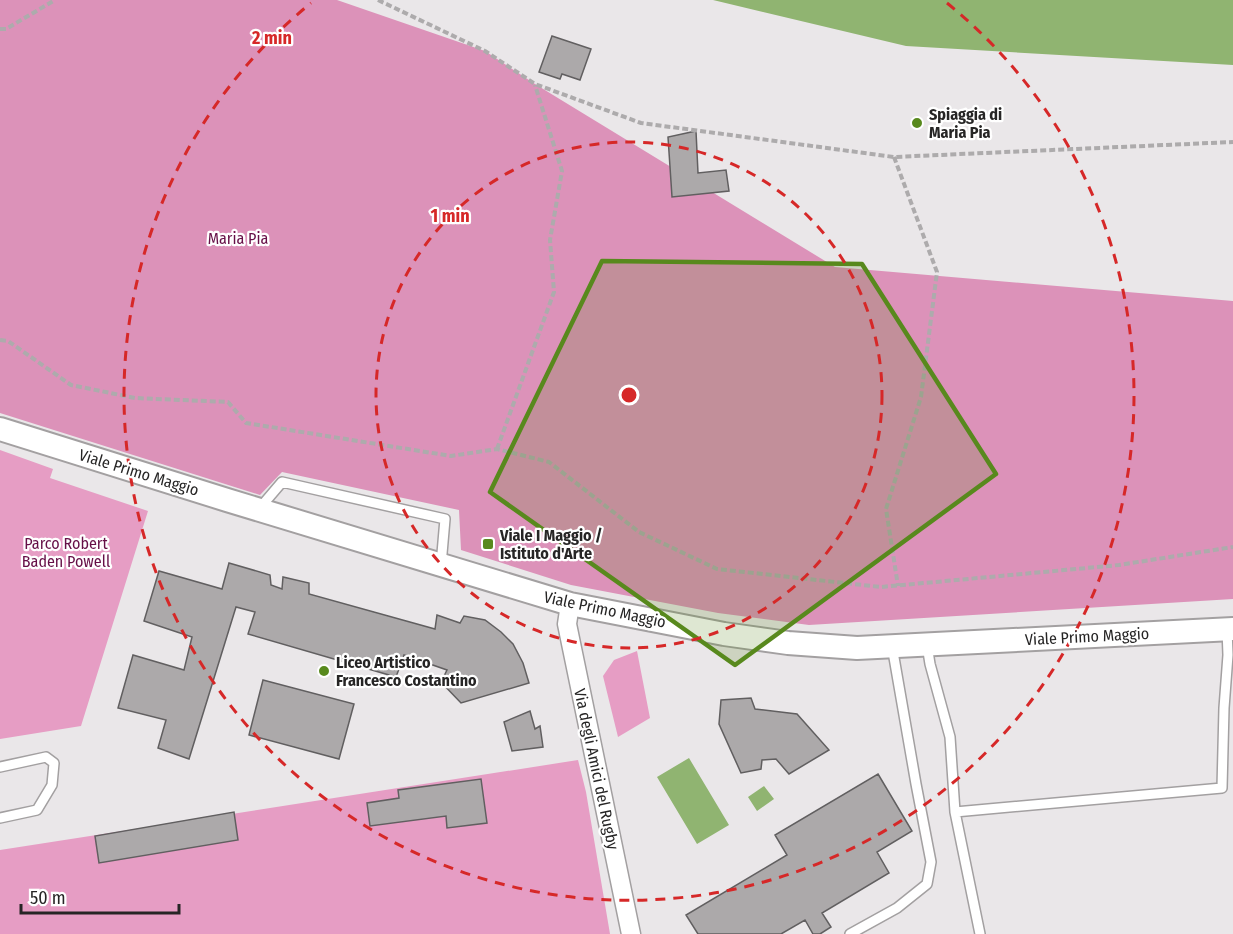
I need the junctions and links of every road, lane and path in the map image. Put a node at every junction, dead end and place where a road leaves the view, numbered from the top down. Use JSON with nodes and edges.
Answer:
{"nodes":[{"id":1,"x":55,"y":0,"type":"edge"},
{"id":2,"x":378,"y":0,"type":"edge"},
{"id":3,"x":0,"y":29,"type":"edge"},
{"id":4,"x":535,"y":84,"type":"junction"},
{"id":5,"x":1233,"y":142,"type":"edge"},
{"id":6,"x":894,"y":157,"type":"junction"},
{"id":7,"x":0,"y":340,"type":"edge"},
{"id":8,"x":0,"y":429,"type":"edge"},
{"id":9,"x":497,"y":449,"type":"junction"},
{"id":10,"x":259,"y":510,"type":"junction"},
{"id":11,"x":1233,"y":547,"type":"edge"},
{"id":12,"x":441,"y":565,"type":"junction"},
{"id":13,"x":898,"y":586,"type":"junction"},
{"id":14,"x":570,"y":604,"type":"junction"},
{"id":15,"x":1230,"y":629,"type":"edge"},
{"id":16,"x":927,"y":645,"type":"junction"},
{"id":17,"x":892,"y":646,"type":"junction"},
{"id":18,"x":0,"y":767,"type":"edge"},
{"id":19,"x":955,"y":812,"type":"junction"},
{"id":20,"x":0,"y":818,"type":"edge"},
{"id":21,"x":631,"y":934,"type":"edge"},
{"id":22,"x":850,"y":934,"type":"edge"},
{"id":23,"x":980,"y":934,"type":"edge"}],
"edges":[{"from":1,"to":3,"type":"path"},
{"from":2,"to":4,"type":"path"},
{"from":4,"to":6,"type":"path"},
{"from":4,"to":9,"type":"path"},
{"from":5,"to":6,"type":"path"},
{"from":6,"to":13,"type":"path"},
{"from":7,"to":9,"type":"path"},
{"from":8,"to":10,"type":"street","name":"Viale Primo Maggio"},
{"from":9,"to":13,"type":"path"},
{"from":10,"to":12,"type":"street","name":"Viale Primo Maggio"},
{"from":10,"to":12,"type":"lane"},
{"from":11,"to":13,"type":"path"},
{"from":12,"to":14,"type":"street","name":"Viale Primo Maggio"},
{"from":14,"to":17,"type":"street","name":"Viale Primo Maggio"},
{"from":14,"to":21,"type":"street","name":"Via degli Amici del Rugby"},
{"from":15,"to":16,"type":"street","name":"Viale Primo Maggio"},
{"from":15,"to":19,"type":"lane"},
{"from":16,"to":17,"type":"street","name":"Viale Primo Maggio"},
{"from":16,"to":19,"type":"lane"},
{"from":17,"to":22,"type":"lane"},
{"from":18,"to":20,"type":"lane"},
{"from":19,"to":23,"type":"lane"}]}
